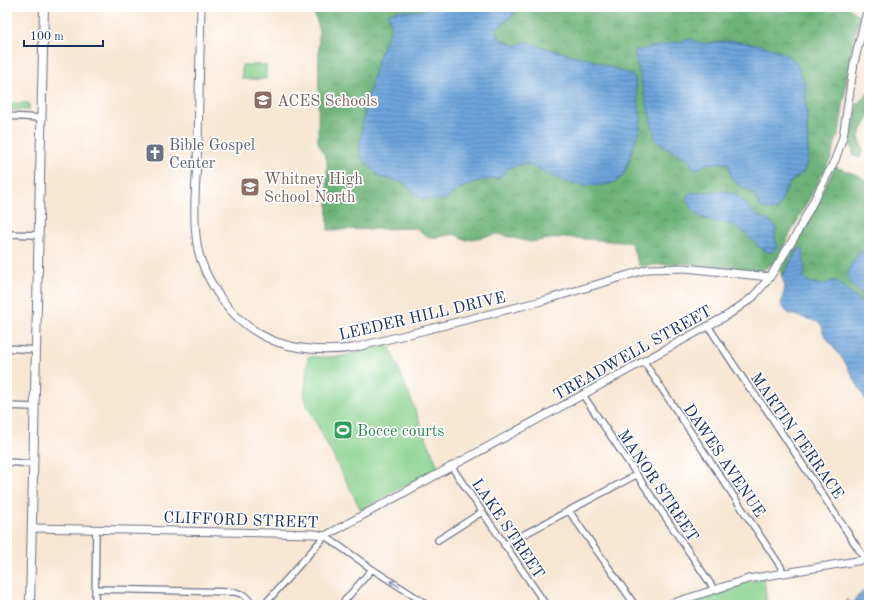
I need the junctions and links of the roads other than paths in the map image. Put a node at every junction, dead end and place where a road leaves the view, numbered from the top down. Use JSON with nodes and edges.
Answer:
{"nodes":[{"id":1,"x":44,"y":7,"type":"edge"},
{"id":2,"x":201,"y":7,"type":"edge"},
{"id":3,"x":868,"y":7,"type":"edge"},
{"id":4,"x":7,"y":116,"type":"edge"},
{"id":5,"x":41,"y":118,"type":"junction"},
{"id":6,"x":7,"y":234,"type":"edge"},
{"id":7,"x":38,"y":235,"type":"junction"},
{"id":8,"x":770,"y":277,"type":"junction"},
{"id":9,"x":708,"y":326,"type":"junction"},
{"id":10,"x":7,"y":348,"type":"edge"},
{"id":11,"x":36,"y":350,"type":"junction"},
{"id":12,"x":644,"y":362,"type":"junction"},
{"id":13,"x":583,"y":395,"type":"junction"},
{"id":14,"x":7,"y":406,"type":"edge"},
{"id":15,"x":34,"y":407,"type":"junction"},
{"id":16,"x":7,"y":462,"type":"edge"},
{"id":17,"x":33,"y":464,"type":"junction"},
{"id":18,"x":450,"y":466,"type":"junction"},
{"id":19,"x":636,"y":475,"type":"junction"},
{"id":20,"x":570,"y":511,"type":"junction"},
{"id":21,"x":482,"y":512,"type":"junction"},
{"id":22,"x":32,"y":528,"type":"junction"},
{"id":23,"x":96,"y":529,"type":"junction"},
{"id":24,"x":325,"y":536,"type":"junction"},
{"id":25,"x":438,"y":540,"type":"dead end"},
{"id":26,"x":504,"y":546,"type":"junction"},
{"id":27,"x":867,"y":559,"type":"edge"},
{"id":28,"x":372,"y":569,"type":"junction"},
{"id":29,"x":783,"y":573,"type":"junction"},
{"id":30,"x":95,"y":589,"type":"junction"},
{"id":31,"x":714,"y":589,"type":"junction"},
{"id":32,"x":420,"y":603,"type":"edge"},
{"id":33,"x":678,"y":603,"type":"edge"},
{"id":34,"x":30,"y":605,"type":"edge"},
{"id":35,"x":95,"y":605,"type":"edge"},
{"id":36,"x":254,"y":605,"type":"edge"},
{"id":37,"x":264,"y":605,"type":"edge"},
{"id":38,"x":341,"y":605,"type":"edge"},
{"id":39,"x":428,"y":605,"type":"edge"},
{"id":40,"x":546,"y":605,"type":"edge"},
{"id":41,"x":635,"y":605,"type":"edge"},
{"id":42,"x":667,"y":605,"type":"edge"}],
"edges":[{"from":1,"to":5,"type":"main road"},
{"from":2,"to":8,"type":"street","name":"LEEDER HILL DRIVE"},
{"from":3,"to":8,"type":"street","name":"TREADWELL STREET"},
{"from":4,"to":5,"type":"street"},
{"from":5,"to":7,"type":"main road"},
{"from":6,"to":7,"type":"street"},
{"from":7,"to":11,"type":"main road"},
{"from":8,"to":9,"type":"street","name":"TREADWELL STREET"},
{"from":9,"to":12,"type":"street","name":"TREADWELL STREET"},
{"from":9,"to":27,"type":"street","name":"MARTIN TERRACE"},
{"from":10,"to":11,"type":"street"},
{"from":11,"to":15,"type":"main road"},
{"from":12,"to":13,"type":"street","name":"TREADWELL STREET"},
{"from":12,"to":29,"type":"street","name":"DAWES AVENUE"},
{"from":13,"to":18,"type":"street","name":"TREADWELL STREET"},
{"from":13,"to":19,"type":"street","name":"MANOR STREET"},
{"from":14,"to":15,"type":"street"},
{"from":15,"to":17,"type":"main road"},
{"from":16,"to":17,"type":"street"},
{"from":17,"to":22,"type":"main road"},
{"from":18,"to":21,"type":"street","name":"LAKE STREET"},
{"from":18,"to":24,"type":"street","name":"TREADWELL STREET"},
{"from":19,"to":20,"type":"street"},
{"from":19,"to":31,"type":"street","name":"MANOR STREET"},
{"from":20,"to":26,"type":"street"},
{"from":20,"to":41,"type":"street"},
{"from":21,"to":25,"type":"street"},
{"from":21,"to":26,"type":"street","name":"LAKE STREET"},
{"from":22,"to":23,"type":"street","name":"CLIFFORD STREET"},
{"from":22,"to":34,"type":"main road"},
{"from":23,"to":24,"type":"street","name":"CLIFFORD STREET"},
{"from":23,"to":30,"type":"street"},
{"from":24,"to":28,"type":"street","name":"CLIFFORD STREET"},
{"from":24,"to":37,"type":"street","name":"TREADWELL STREET"},
{"from":26,"to":40,"type":"street","name":"LAKE STREET"},
{"from":27,"to":29,"type":"street"},
{"from":32,"to":28,"type":"street","name":"CLIFFORD STREET","one_way":true},
{"from":28,"to":38,"type":"street"},
{"from":29,"to":31,"type":"street"},
{"from":30,"to":35,"type":"street"},
{"from":30,"to":36,"type":"street"},
{"from":31,"to":33,"type":"street"},
{"from":32,"to":39,"type":"street","name":"CLIFFORD STREET"},
{"from":33,"to":42,"type":"street"}]}
